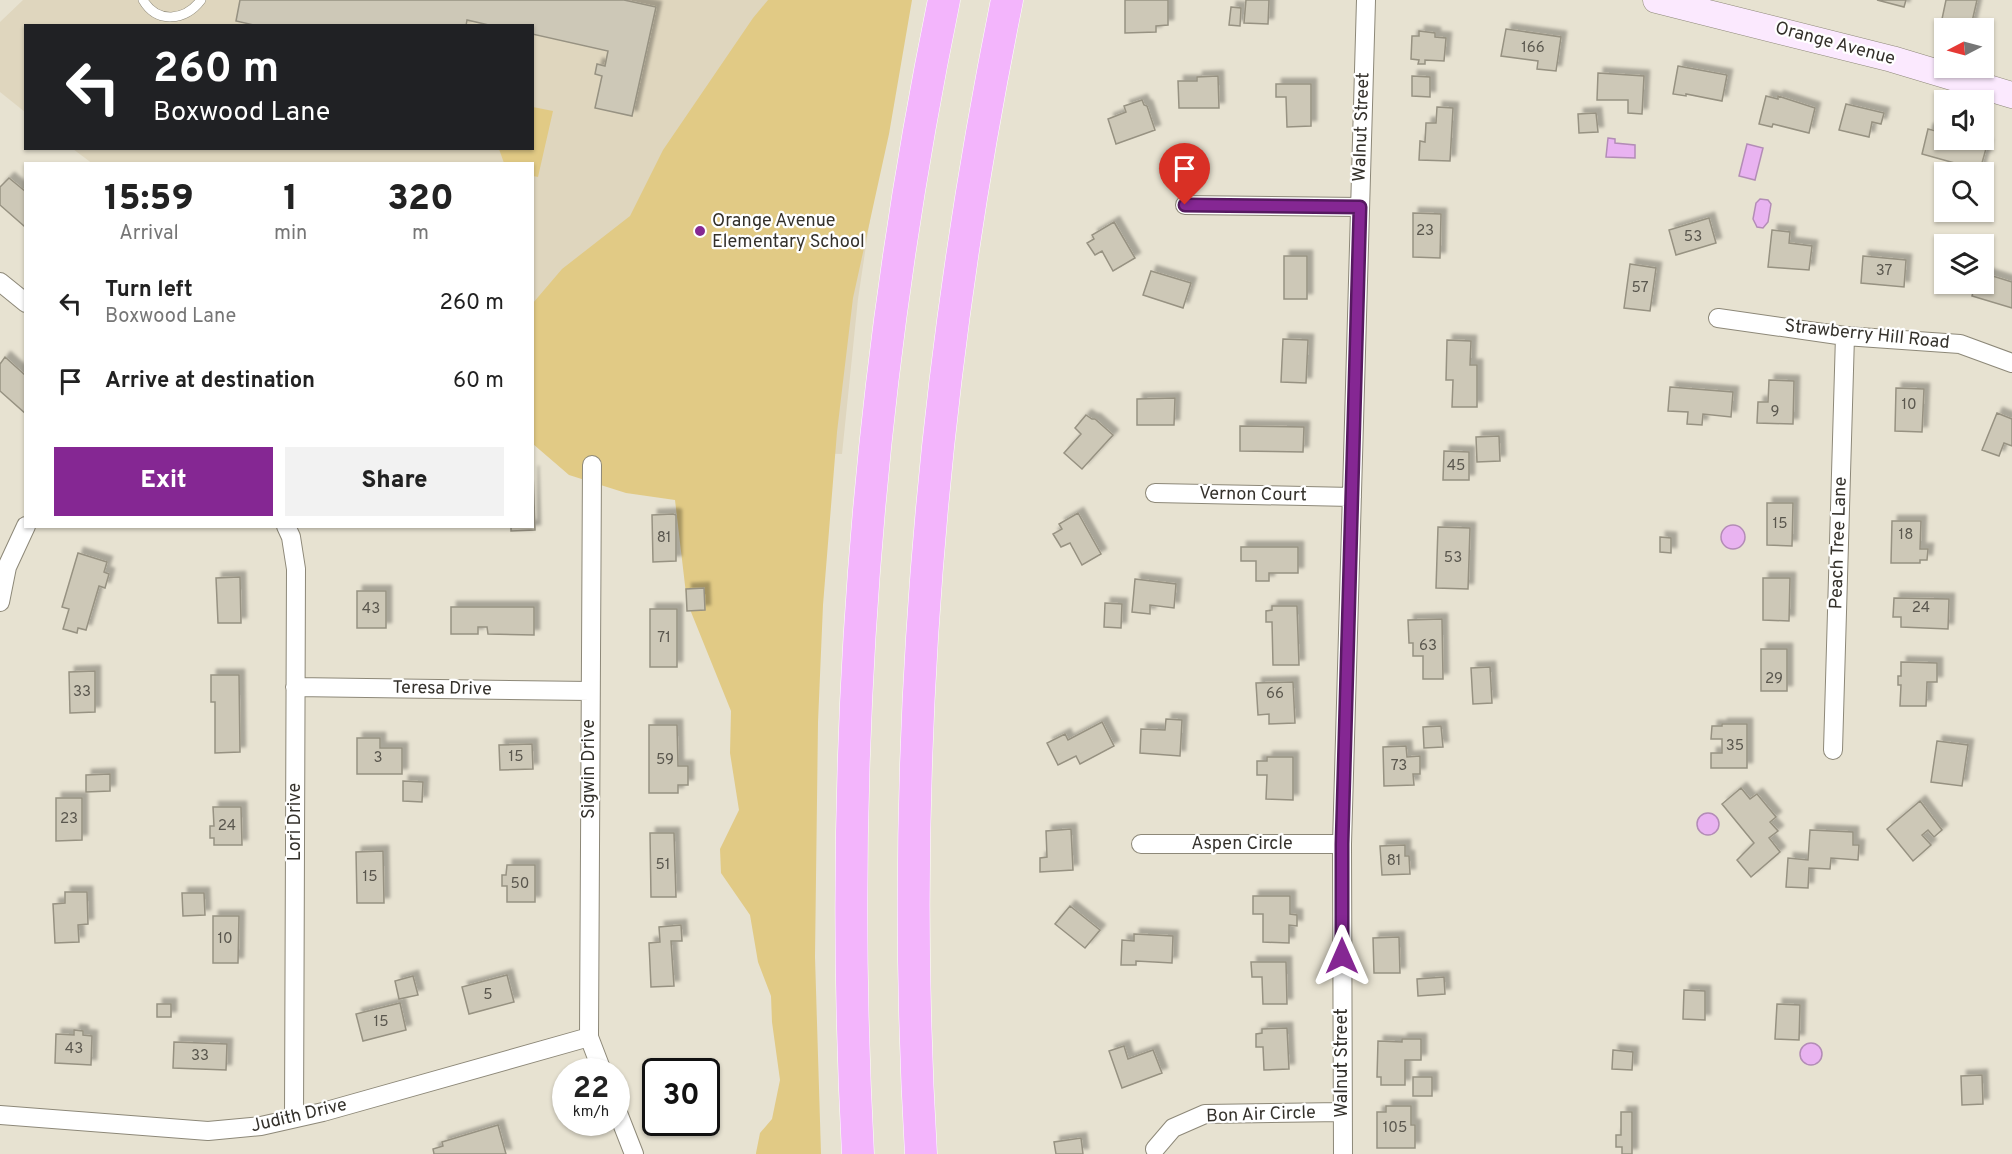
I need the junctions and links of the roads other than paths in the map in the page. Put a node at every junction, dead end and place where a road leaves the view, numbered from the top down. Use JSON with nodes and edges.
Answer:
{"nodes":[{"id":1,"x":142,"y":0,"type":"edge"},
{"id":2,"x":201,"y":0,"type":"edge"},
{"id":3,"x":944,"y":0,"type":"edge"},
{"id":4,"x":1008,"y":0,"type":"edge"},
{"id":5,"x":1366,"y":0,"type":"edge"},
{"id":6,"x":1656,"y":0,"type":"edge"},
{"id":7,"x":2012,"y":95,"type":"edge"},
{"id":8,"x":1185,"y":205,"type":"dead end"},
{"id":9,"x":1360,"y":207,"type":"junction"},
{"id":10,"x":0,"y":282,"type":"edge"},
{"id":11,"x":24,"y":301,"type":"edge"},
{"id":12,"x":1718,"y":318,"type":"dead end"},
{"id":13,"x":1845,"y":336,"type":"junction"},
{"id":14,"x":2012,"y":363,"type":"edge"},
{"id":15,"x":591,"y":465,"type":"dead end"},
{"id":16,"x":1155,"y":493,"type":"dead end"},
{"id":17,"x":1352,"y":497,"type":"junction"},
{"id":18,"x":25,"y":528,"type":"edge"},
{"id":19,"x":287,"y":528,"type":"edge"},
{"id":20,"x":0,"y":602,"type":"edge"},
{"id":21,"x":295,"y":687,"type":"junction"},
{"id":22,"x":590,"y":691,"type":"junction"},
{"id":23,"x":1833,"y":750,"type":"dead end"},
{"id":24,"x":1141,"y":844,"type":"dead end"},
{"id":25,"x":1342,"y":844,"type":"junction"},
{"id":26,"x":589,"y":1037,"type":"junction"},
{"id":27,"x":597,"y":1058,"type":"edge"},
{"id":28,"x":1342,"y":1113,"type":"junction"},
{"id":29,"x":0,"y":1115,"type":"edge"},
{"id":30,"x":294,"y":1118,"type":"junction"},
{"id":31,"x":627,"y":1136,"type":"edge"},
{"id":32,"x":1155,"y":1149,"type":"dead end"},
{"id":33,"x":634,"y":1154,"type":"edge"},
{"id":34,"x":858,"y":1154,"type":"edge"},
{"id":35,"x":921,"y":1154,"type":"edge"},
{"id":36,"x":1343,"y":1154,"type":"edge"}],
"edges":[{"from":1,"to":2,"type":"lane"},
{"from":3,"to":34,"type":"highway"},
{"from":4,"to":35,"type":"highway"},
{"from":5,"to":9,"type":"street","name":"Walnut Street"},
{"from":6,"to":7,"type":"main road","name":"Orange Avenue"},
{"from":8,"to":9,"type":"street"},
{"from":9,"to":17,"type":"street","name":"Walnut Street"},
{"from":10,"to":11,"type":"street"},
{"from":12,"to":13,"type":"street","name":"Strawberry Hill Road"},
{"from":13,"to":14,"type":"street","name":"Strawberry Hill Road"},
{"from":13,"to":23,"type":"street","name":"Peach Tree Lane"},
{"from":15,"to":22,"type":"street","name":"Sigwin Drive"},
{"from":16,"to":17,"type":"street","name":"Vernon Court"},
{"from":17,"to":25,"type":"street","name":"Walnut Street"},
{"from":18,"to":20,"type":"street"},
{"from":19,"to":21,"type":"street","name":"Lori Drive"},
{"from":21,"to":22,"type":"street","name":"Teresa Drive"},
{"from":21,"to":30,"type":"street","name":"Lori Drive"},
{"from":22,"to":26,"type":"street","name":"Sigwin Drive"},
{"from":24,"to":25,"type":"street","name":"Aspen Circle"},
{"from":25,"to":28,"type":"street","name":"Walnut Street"},
{"from":26,"to":27,"type":"street","name":"Sigwin Drive"},
{"from":26,"to":30,"type":"street","name":"Judith Drive"},
{"from":28,"to":32,"type":"street","name":"Bon Air Circle"},
{"from":28,"to":36,"type":"street","name":"Walnut Street"},
{"from":29,"to":30,"type":"street","name":"Judith Drive"},
{"from":31,"to":33,"type":"street"}]}
